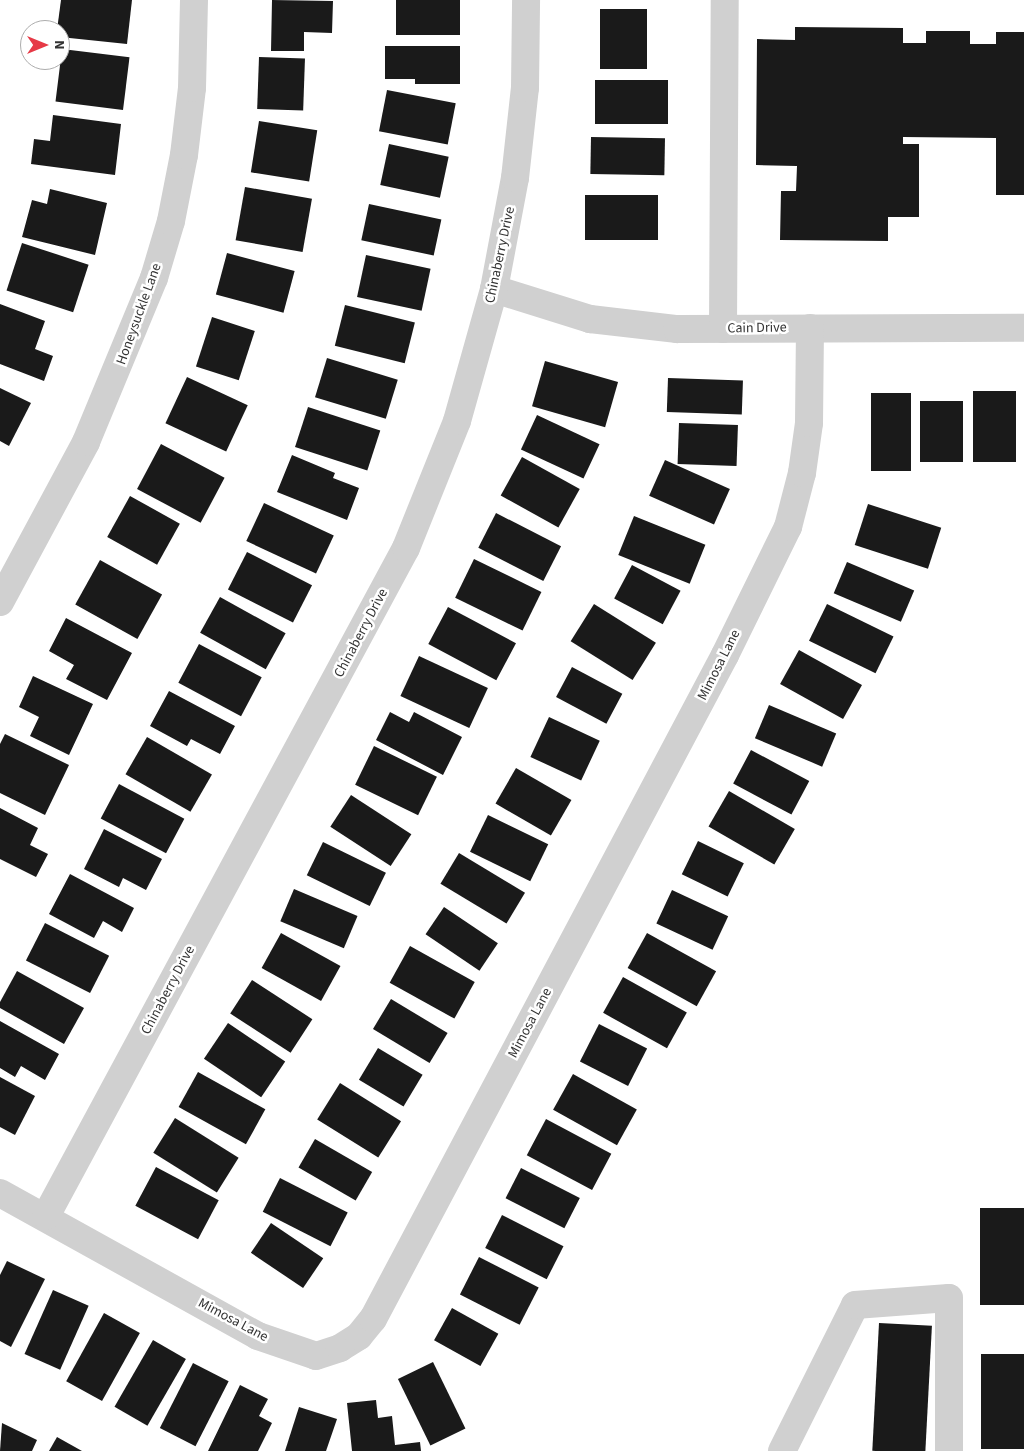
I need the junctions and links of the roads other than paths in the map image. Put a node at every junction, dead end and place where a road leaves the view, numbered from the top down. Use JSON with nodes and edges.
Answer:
{"nodes":[{"id":1,"x":194,"y":0,"type":"edge"},
{"id":2,"x":526,"y":0,"type":"edge"},
{"id":3,"x":725,"y":0,"type":"edge"},
{"id":4,"x":494,"y":289,"type":"junction"},
{"id":5,"x":810,"y":328,"type":"junction"},
{"id":6,"x":1024,"y":328,"type":"edge"},
{"id":7,"x":723,"y":329,"type":"junction"},
{"id":8,"x":0,"y":602,"type":"edge"},
{"id":9,"x":0,"y":1193,"type":"edge"},
{"id":10,"x":46,"y":1216,"type":"junction"},
{"id":11,"x":782,"y":1451,"type":"edge"},
{"id":12,"x":949,"y":1451,"type":"edge"}],
"edges":[{"from":1,"to":8,"type":"street","name":"Honeysuckle Lane"},
{"from":2,"to":4,"type":"street","name":"Chinaberry Drive"},
{"from":3,"to":7,"type":"street"},
{"from":4,"to":7,"type":"street","name":"Cain Drive"},
{"from":4,"to":10,"type":"street","name":"Chinaberry Drive"},
{"from":5,"to":6,"type":"street","name":"Cain Drive"},
{"from":5,"to":7,"type":"street","name":"Cain Drive"},
{"from":5,"to":10,"type":"street","name":"Mimosa Lane"},
{"from":9,"to":10,"type":"street","name":"Mimosa Lane"},
{"from":11,"to":12,"type":"street"}]}
